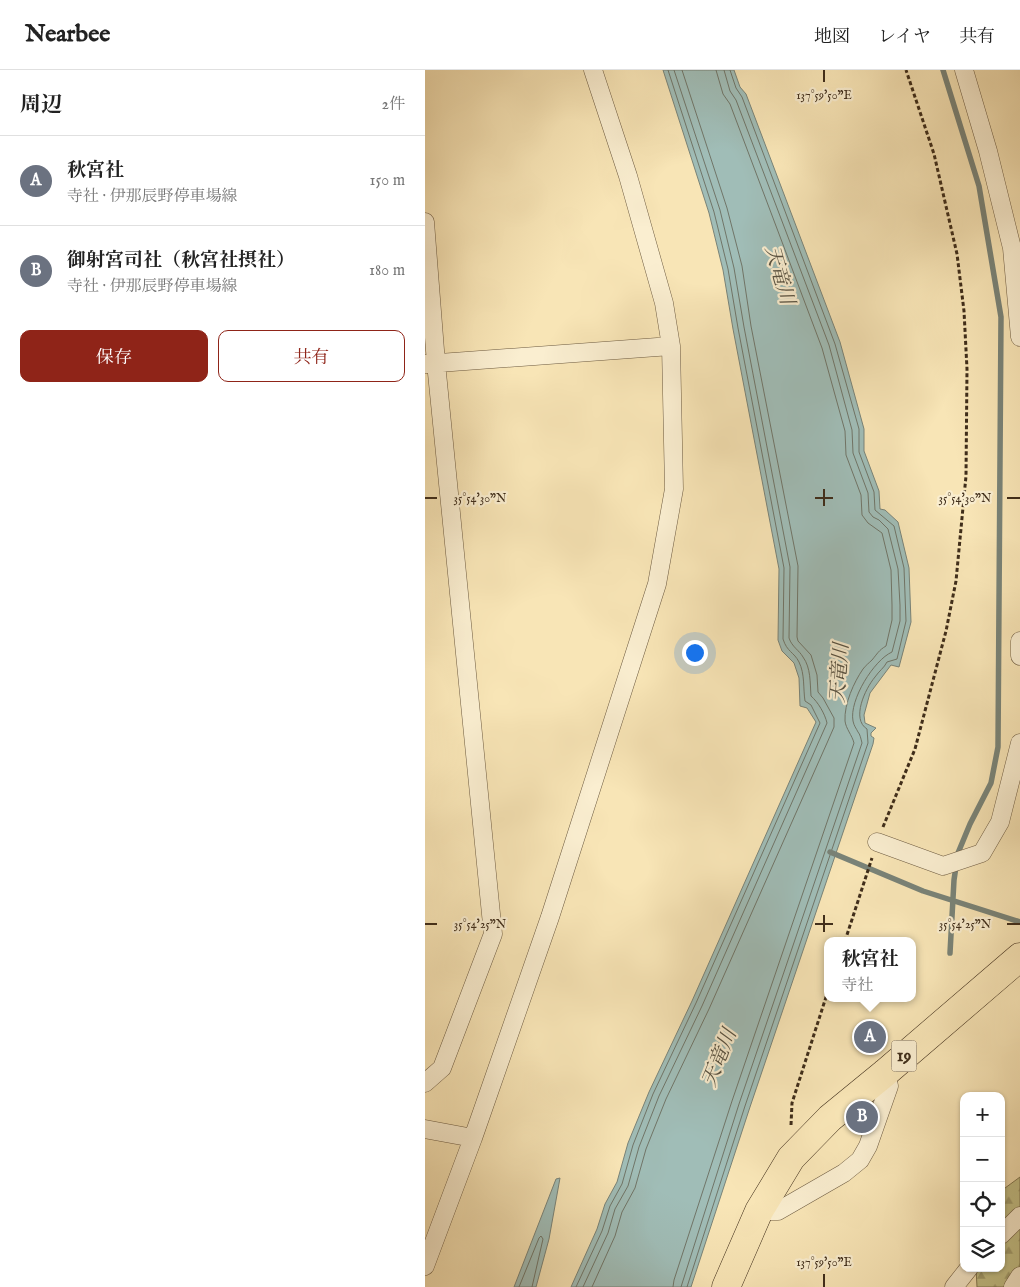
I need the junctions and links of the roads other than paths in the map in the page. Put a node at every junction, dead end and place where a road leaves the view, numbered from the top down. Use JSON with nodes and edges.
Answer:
{"nodes":[{"id":1,"x":593,"y":70,"type":"edge"},
{"id":2,"x":964,"y":70,"type":"edge"},
{"id":3,"x":425,"y":222,"type":"edge"},
{"id":4,"x":1020,"y":337,"type":"edge"},
{"id":5,"x":671,"y":346,"type":"junction"},
{"id":6,"x":431,"y":363,"type":"edge"},
{"id":7,"x":1020,"y":641,"type":"edge"},
{"id":8,"x":1020,"y":656,"type":"edge"},
{"id":9,"x":1020,"y":743,"type":"edge"},
{"id":10,"x":877,"y":842,"type":"road end"},
{"id":11,"x":1020,"y":957,"type":"edge"},
{"id":12,"x":885,"y":1073,"type":"junction"},
{"id":13,"x":425,"y":1083,"type":"edge"},
{"id":14,"x":425,"y":1129,"type":"edge"},
{"id":15,"x":473,"y":1138,"type":"junction"},
{"id":16,"x":759,"y":1211,"type":"junction"},
{"id":17,"x":1020,"y":1216,"type":"edge"},
{"id":18,"x":1005,"y":1231,"type":"edge"},
{"id":19,"x":425,"y":1266,"type":"edge"},
{"id":20,"x":966,"y":1272,"type":"edge"},
{"id":21,"x":1020,"y":1276,"type":"edge"},
{"id":22,"x":725,"y":1287,"type":"edge"},
{"id":23,"x":954,"y":1287,"type":"edge"},
{"id":24,"x":1013,"y":1287,"type":"edge"}],
"edges":[{"from":1,"to":5,"type":"street"},
{"from":2,"to":4,"type":"street"},
{"from":3,"to":6,"type":"street"},
{"from":5,"to":6,"type":"street"},
{"from":5,"to":15,"type":"street"},
{"from":6,"to":13,"type":"street"},
{"from":7,"to":8,"type":"street"},
{"from":9,"to":10,"type":"street"},
{"from":11,"to":12,"type":"main road","number":"19"},
{"from":12,"to":16,"type":"main road","number":"19"},
{"from":12,"to":16,"type":"street"},
{"from":14,"to":15,"type":"street"},
{"from":15,"to":19,"type":"street"},
{"from":16,"to":22,"type":"main road","number":"19"},
{"from":17,"to":18,"type":"street"},
{"from":20,"to":23,"type":"street"},
{"from":21,"to":24,"type":"street"}]}
